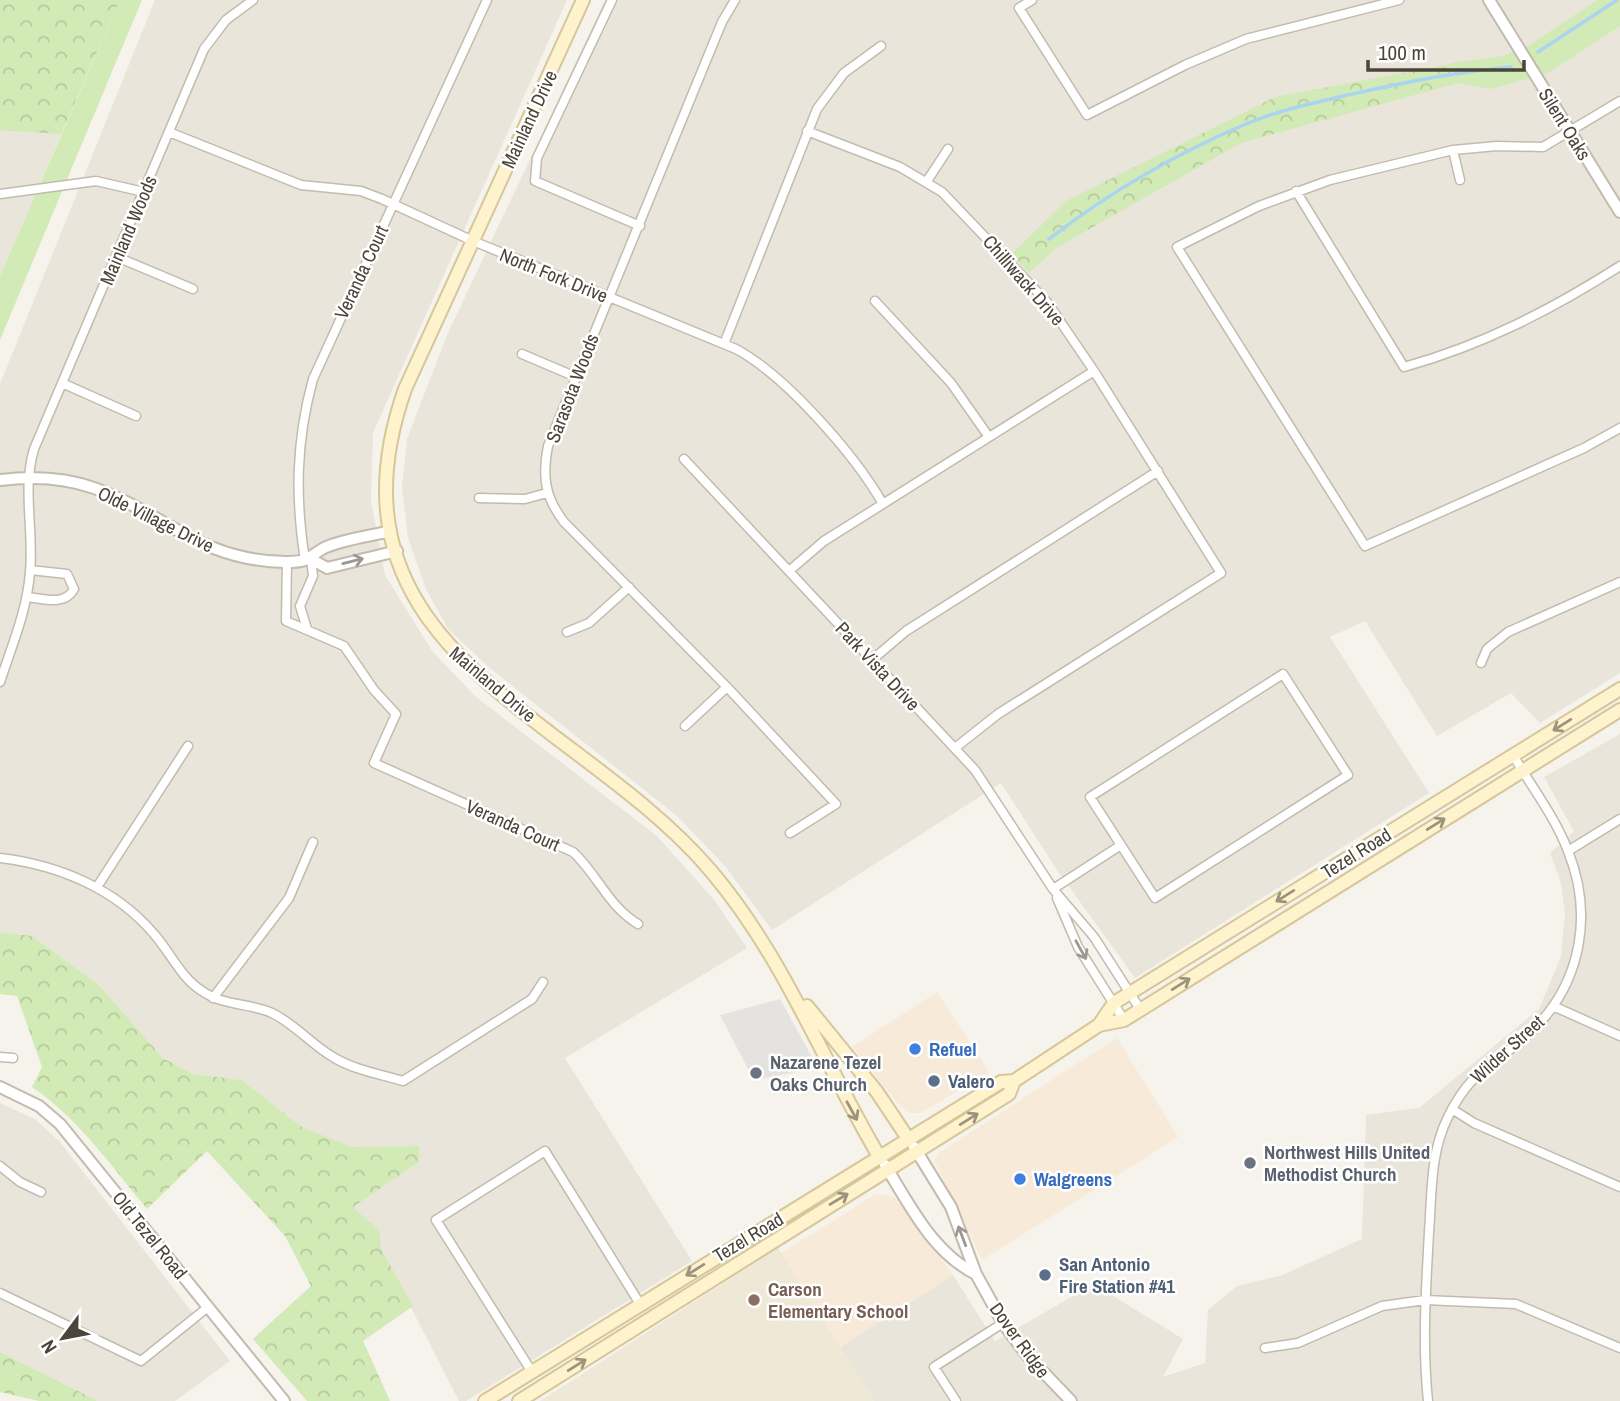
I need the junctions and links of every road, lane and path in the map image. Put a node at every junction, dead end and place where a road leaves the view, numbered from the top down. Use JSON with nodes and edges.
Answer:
{"nodes":[{"id":1,"x":253,"y":0,"type":"edge"},
{"id":2,"x":487,"y":0,"type":"edge"},
{"id":3,"x":583,"y":0,"type":"edge"},
{"id":4,"x":612,"y":0,"type":"edge"},
{"id":5,"x":735,"y":0,"type":"edge"},
{"id":6,"x":1032,"y":0,"type":"edge"},
{"id":7,"x":1399,"y":0,"type":"edge"},
{"id":8,"x":1489,"y":0,"type":"edge"},
{"id":9,"x":881,"y":46,"type":"dead end"},
{"id":10,"x":1620,"y":101,"type":"edge"},
{"id":11,"x":807,"y":131,"type":"junction"},
{"id":12,"x":169,"y":132,"type":"junction"},
{"id":13,"x":1570,"y":132,"type":"junction"},
{"id":14,"x":948,"y":149,"type":"dead end"},
{"id":15,"x":1453,"y":150,"type":"junction"},
{"id":16,"x":1461,"y":180,"type":"dead end"},
{"id":17,"x":927,"y":181,"type":"junction"},
{"id":18,"x":1296,"y":191,"type":"junction"},
{"id":19,"x":144,"y":192,"type":"junction"},
{"id":20,"x":0,"y":194,"type":"edge"},
{"id":21,"x":393,"y":204,"type":"junction"},
{"id":22,"x":1620,"y":212,"type":"edge"},
{"id":23,"x":640,"y":226,"type":"junction"},
{"id":24,"x":473,"y":241,"type":"junction"},
{"id":25,"x":117,"y":257,"type":"junction"},
{"id":26,"x":1620,"y":266,"type":"edge"},
{"id":27,"x":193,"y":289,"type":"dead end"},
{"id":28,"x":608,"y":297,"type":"junction"},
{"id":29,"x":875,"y":301,"type":"dead end"},
{"id":30,"x":724,"y":344,"type":"junction"},
{"id":31,"x":522,"y":354,"type":"dead end"},
{"id":32,"x":1094,"y":371,"type":"junction"},
{"id":33,"x":576,"y":377,"type":"junction"},
{"id":34,"x":62,"y":383,"type":"junction"},
{"id":35,"x":135,"y":416,"type":"dead end"},
{"id":36,"x":1620,"y":428,"type":"edge"},
{"id":37,"x":989,"y":437,"type":"junction"},
{"id":38,"x":684,"y":459,"type":"dead end"},
{"id":39,"x":1158,"y":471,"type":"junction"},
{"id":40,"x":28,"y":477,"type":"junction"},
{"id":41,"x":0,"y":480,"type":"edge"},
{"id":42,"x":547,"y":493,"type":"junction"},
{"id":43,"x":478,"y":498,"type":"dead end"},
{"id":44,"x":883,"y":504,"type":"junction"},
{"id":45,"x":391,"y":531,"type":"junction"},
{"id":46,"x":397,"y":551,"type":"junction"},
{"id":47,"x":308,"y":560,"type":"junction"},
{"id":48,"x":287,"y":562,"type":"junction"},
{"id":49,"x":30,"y":570,"type":"junction"},
{"id":50,"x":789,"y":571,"type":"junction"},
{"id":51,"x":1620,"y":582,"type":"edge"},
{"id":52,"x":629,"y":587,"type":"junction"},
{"id":53,"x":28,"y":597,"type":"junction"},
{"id":54,"x":307,"y":629,"type":"junction"},
{"id":55,"x":567,"y":632,"type":"dead end"},
{"id":56,"x":872,"y":660,"type":"junction"},
{"id":57,"x":1481,"y":663,"type":"dead end"},
{"id":58,"x":0,"y":682,"type":"edge"},
{"id":59,"x":727,"y":687,"type":"junction"},
{"id":60,"x":1620,"y":689,"type":"edge"},
{"id":61,"x":1620,"y":710,"type":"edge"},
{"id":62,"x":685,"y":726,"type":"dead end"},
{"id":63,"x":188,"y":746,"type":"dead end"},
{"id":64,"x":955,"y":748,"type":"junction"},
{"id":65,"x":1513,"y":755,"type":"junction"},
{"id":66,"x":1522,"y":770,"type":"junction"},
{"id":67,"x":1620,"y":819,"type":"edge"},
{"id":68,"x":790,"y":833,"type":"dead end"},
{"id":69,"x":313,"y":842,"type":"dead end"},
{"id":70,"x":1121,"y":845,"type":"junction"},
{"id":71,"x":1568,"y":851,"type":"junction"},
{"id":72,"x":0,"y":858,"type":"edge"},
{"id":73,"x":97,"y":887,"type":"junction"},
{"id":74,"x":1053,"y":888,"type":"junction"},
{"id":75,"x":638,"y":925,"type":"dead end"},
{"id":76,"x":543,"y":982,"type":"dead end"},
{"id":77,"x":789,"y":984,"type":"junction"},
{"id":78,"x":1130,"y":993,"type":"junction"},
{"id":79,"x":213,"y":998,"type":"junction"},
{"id":80,"x":1114,"y":1003,"type":"junction"},
{"id":81,"x":1553,"y":1006,"type":"junction"},
{"id":82,"x":1140,"y":1009,"type":"junction"},
{"id":83,"x":1124,"y":1020,"type":"junction"},
{"id":84,"x":1099,"y":1025,"type":"junction"},
{"id":85,"x":1620,"y":1036,"type":"edge"},
{"id":86,"x":0,"y":1057,"type":"edge"},
{"id":87,"x":13,"y":1058,"type":"dead end"},
{"id":88,"x":1014,"y":1081,"type":"junction"},
{"id":89,"x":0,"y":1087,"type":"edge"},
{"id":90,"x":1452,"y":1109,"type":"junction"},
{"id":91,"x":909,"y":1140,"type":"junction"},
{"id":92,"x":917,"y":1153,"type":"junction"},
{"id":93,"x":880,"y":1158,"type":"junction"},
{"id":94,"x":0,"y":1166,"type":"edge"},
{"id":95,"x":888,"y":1170,"type":"junction"},
{"id":96,"x":1620,"y":1187,"type":"edge"},
{"id":97,"x":41,"y":1192,"type":"dead end"},
{"id":98,"x":976,"y":1274,"type":"junction"},
{"id":99,"x":0,"y":1293,"type":"edge"},
{"id":100,"x":1425,"y":1300,"type":"junction"},
{"id":101,"x":640,"y":1304,"type":"junction"},
{"id":102,"x":208,"y":1307,"type":"junction"},
{"id":103,"x":1003,"y":1323,"type":"junction"},
{"id":104,"x":1265,"y":1348,"type":"dead end"},
{"id":105,"x":1620,"y":1348,"type":"edge"},
{"id":106,"x":531,"y":1372,"type":"junction"},
{"id":107,"x":284,"y":1401,"type":"edge"},
{"id":108,"x":485,"y":1401,"type":"edge"},
{"id":109,"x":519,"y":1401,"type":"edge"},
{"id":110,"x":956,"y":1401,"type":"edge"},
{"id":111,"x":1071,"y":1401,"type":"edge"},
{"id":112,"x":1428,"y":1401,"type":"edge"}],
"edges":[{"from":1,"to":12,"type":"street","name":"Mainland Woods"},
{"from":2,"to":21,"type":"street","name":"Veranda Court"},
{"from":3,"to":24,"type":"main road","name":"Mainland Drive"},
{"from":4,"to":23,"type":"street"},
{"from":5,"to":23,"type":"street","name":"Sarasota Woods"},
{"from":6,"to":7,"type":"street"},
{"from":8,"to":13,"type":"street","name":"Silent Oaks"},
{"from":9,"to":11,"type":"street"},
{"from":10,"to":13,"type":"street"},
{"from":11,"to":17,"type":"street","name":"Chilliwack Drive"},
{"from":11,"to":30,"type":"street"},
{"from":12,"to":19,"type":"street","name":"Mainland Woods"},
{"from":12,"to":21,"type":"street","name":"North Fork Drive"},
{"from":13,"to":15,"type":"street"},
{"from":13,"to":22,"type":"street","name":"Silent Oaks"},
{"from":14,"to":17,"type":"street"},
{"from":15,"to":16,"type":"street"},
{"from":15,"to":18,"type":"street"},
{"from":17,"to":32,"type":"street","name":"Chilliwack Drive"},
{"from":18,"to":26,"type":"street"},
{"from":18,"to":36,"type":"street"},
{"from":19,"to":20,"type":"street"},
{"from":19,"to":25,"type":"street","name":"Mainland Woods"},
{"from":21,"to":24,"type":"street","name":"North Fork Drive"},
{"from":21,"to":47,"type":"street","name":"Veranda Court"},
{"from":23,"to":28,"type":"street","name":"Sarasota Woods"},
{"from":24,"to":28,"type":"street","name":"North Fork Drive"},
{"from":24,"to":45,"type":"main road","name":"Mainland Drive"},
{"from":25,"to":27,"type":"street"},
{"from":25,"to":34,"type":"street","name":"Mainland Woods"},
{"from":28,"to":30,"type":"street","name":"North Fork Drive"},
{"from":28,"to":33,"type":"street","name":"Sarasota Woods"},
{"from":29,"to":37,"type":"street"},
{"from":30,"to":44,"type":"street","name":"North Fork Drive"},
{"from":31,"to":33,"type":"street"},
{"from":32,"to":37,"type":"street"},
{"from":32,"to":39,"type":"street","name":"Chilliwack Drive"},
{"from":33,"to":42,"type":"street","name":"Sarasota Woods"},
{"from":34,"to":35,"type":"street"},
{"from":34,"to":40,"type":"street","name":"Mainland Woods"},
{"from":37,"to":44,"type":"street"},
{"from":38,"to":50,"type":"street","name":"Park Vista Drive"},
{"from":39,"to":56,"type":"street"},
{"from":39,"to":64,"type":"street","name":"Chilliwack Drive"},
{"from":40,"to":41,"type":"street","name":"Olde Village Drive"},
{"from":40,"to":48,"type":"street","name":"Olde Village Drive"},
{"from":40,"to":49,"type":"street","name":"Mainland Woods"},
{"from":42,"to":43,"type":"street"},
{"from":42,"to":52,"type":"street","name":"Sarasota Woods"},
{"from":44,"to":50,"type":"street"},
{"from":45,"to":46,"type":"main road","name":"Mainland Drive"},
{"from":45,"to":47,"type":"street","name":"Olde Village Drive"},
{"from":47,"to":46,"type":"street","name":"Olde Village Drive","one_way":true},
{"from":46,"to":77,"type":"main road","name":"Mainland Drive"},
{"from":47,"to":48,"type":"street","name":"Olde Village Drive"},
{"from":47,"to":54,"type":"street","name":"Veranda Court"},
{"from":48,"to":54,"type":"street","name":"Veranda Court"},
{"from":49,"to":53,"type":"street","name":"Mainland Woods"},
{"from":49,"to":53,"type":"street"},
{"from":50,"to":56,"type":"street","name":"Park Vista Drive"},
{"from":51,"to":57,"type":"street"},
{"from":52,"to":55,"type":"street"},
{"from":52,"to":59,"type":"street","name":"Sarasota Woods"},
{"from":53,"to":58,"type":"street","name":"Mainland Woods"},
{"from":54,"to":75,"type":"street","name":"Veranda Court"},
{"from":56,"to":64,"type":"street","name":"Park Vista Drive"},
{"from":59,"to":62,"type":"street"},
{"from":59,"to":68,"type":"street","name":"Sarasota Woods"},
{"from":60,"to":65,"type":"main road","name":"Tezel Road","one_way":true},
{"from":61,"to":66,"type":"main road","name":"Tezel Road"},
{"from":63,"to":73,"type":"street"},
{"from":64,"to":74,"type":"street","name":"Park Vista Drive"},
{"from":65,"to":66,"type":"street","name":"Wilder Street"},
{"from":65,"to":78,"type":"main road","name":"Tezel Road","one_way":true},
{"from":66,"to":71,"type":"street","name":"Wilder Street"},
{"from":82,"to":66,"type":"main road","name":"Tezel Road","one_way":true},
{"from":67,"to":71,"type":"street"},
{"from":69,"to":79,"type":"street"},
{"from":70,"to":70,"type":"street"},
{"from":70,"to":74,"type":"street"},
{"from":71,"to":81,"type":"street","name":"Wilder Street"},
{"from":72,"to":73,"type":"street"},
{"from":73,"to":79,"type":"street"},
{"from":74,"to":78,"type":"street","name":"Park Vista Drive"},
{"from":74,"to":80,"type":"street","name":"Park Vista Drive","one_way":true},
{"from":76,"to":79,"type":"street"},
{"from":77,"to":91,"type":"main road","name":"Mainland Drive"},
{"from":77,"to":93,"type":"main road","name":"Mainland Drive","one_way":true},
{"from":78,"to":80,"type":"main road","name":"Tezel Road"},
{"from":78,"to":82,"type":"street","name":"Park Vista Drive"},
{"from":80,"to":83,"type":"street","name":"Park Vista Drive"},
{"from":80,"to":84,"type":"main road","name":"Tezel Road"},
{"from":81,"to":85,"type":"street"},
{"from":81,"to":90,"type":"street","name":"Wilder Street"},
{"from":82,"to":83,"type":"main road","name":"Tezel Road"},
{"from":83,"to":84,"type":"main road","name":"Tezel Road"},
{"from":84,"to":88,"type":"main road","name":"Tezel Road"},
{"from":86,"to":87,"type":"street"},
{"from":88,"to":91,"type":"main road","name":"Tezel Road"},
{"from":92,"to":88,"type":"main road","name":"Tezel Road","one_way":true},
{"from":89,"to":102,"type":"street","name":"Old Tezel Road"},
{"from":90,"to":96,"type":"street"},
{"from":90,"to":100,"type":"street","name":"Wilder Street"},
{"from":91,"to":92,"type":"street","name":"Dover Ridge"},
{"from":91,"to":93,"type":"main road","name":"Tezel Road"},
{"from":92,"to":95,"type":"main road","name":"Tezel Road"},
{"from":98,"to":92,"type":"street","name":"Dover Ridge","one_way":true},
{"from":93,"to":95,"type":"street","name":"Dover Ridge"},
{"from":93,"to":101,"type":"main road","name":"Tezel Road","one_way":true},
{"from":94,"to":97,"type":"street"},
{"from":95,"to":98,"type":"street","name":"Dover Ridge"},
{"from":109,"to":95,"type":"main road","name":"Tezel Road","one_way":true},
{"from":98,"to":103,"type":"street","name":"Dover Ridge"},
{"from":99,"to":102,"type":"street"},
{"from":100,"to":104,"type":"street"},
{"from":100,"to":105,"type":"street"},
{"from":100,"to":112,"type":"street","name":"Wilder Street"},
{"from":101,"to":106,"type":"main road","name":"Tezel Road"},
{"from":101,"to":106,"type":"street"},
{"from":102,"to":107,"type":"street","name":"Old Tezel Road"},
{"from":103,"to":110,"type":"street"},
{"from":103,"to":111,"type":"street","name":"Dover Ridge"},
{"from":106,"to":108,"type":"main road","name":"Tezel Road"}]}
